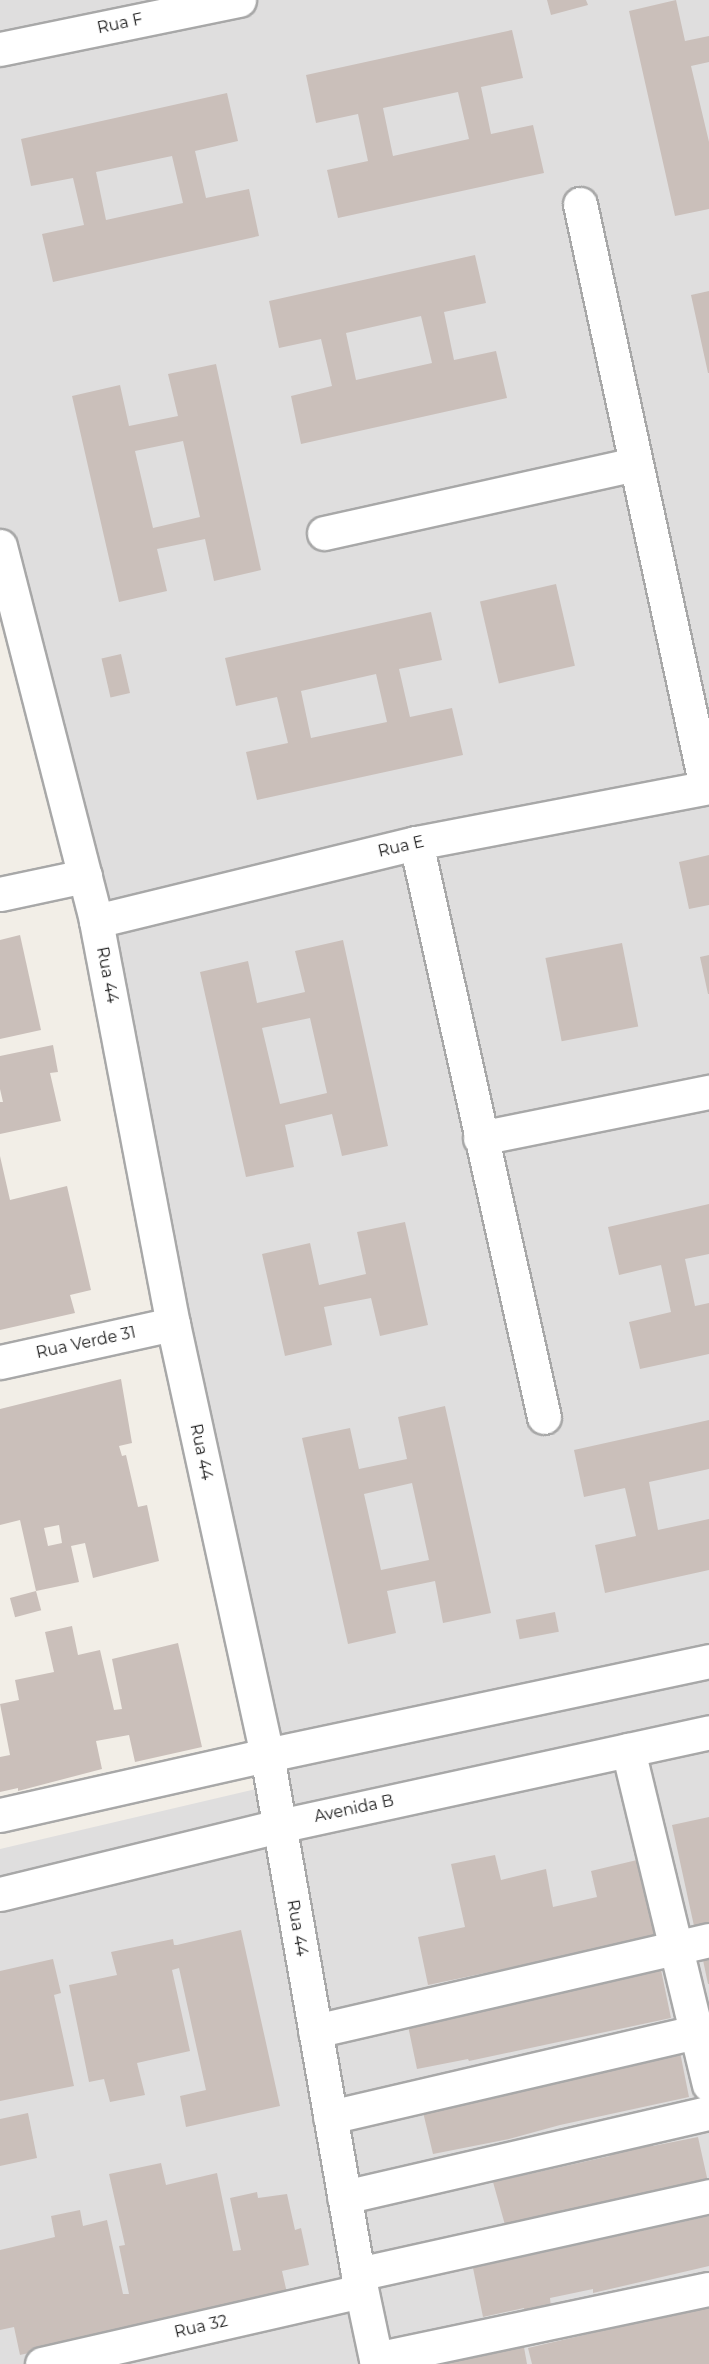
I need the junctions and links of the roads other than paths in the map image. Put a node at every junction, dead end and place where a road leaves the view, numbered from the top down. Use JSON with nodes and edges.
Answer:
{"nodes":[{"id":1,"x":239,"y":0,"type":"edge"},
{"id":2,"x":0,"y":49,"type":"edge"},
{"id":3,"x":580,"y":204,"type":"dead end"},
{"id":4,"x":634,"y":464,"type":"junction"},
{"id":5,"x":324,"y":533,"type":"dead end"},
{"id":6,"x":0,"y":546,"type":"edge"},
{"id":7,"x":708,"y":787,"type":"edge"},
{"id":8,"x":416,"y":843,"type":"junction"},
{"id":9,"x":85,"y":876,"type":"junction"},
{"id":10,"x":0,"y":894,"type":"edge"},
{"id":11,"x":96,"y":921,"type":"junction"},
{"id":12,"x":709,"y":1092,"type":"edge"},
{"id":13,"x":480,"y":1138,"type":"junction"},
{"id":14,"x":173,"y":1324,"type":"junction"},
{"id":15,"x":0,"y":1362,"type":"edge"},
{"id":16,"x":544,"y":1417,"type":"dead end"},
{"id":17,"x":709,"y":1661,"type":"edge"},
{"id":18,"x":709,"y":1732,"type":"edge"},
{"id":19,"x":628,"y":1750,"type":"junction"},
{"id":20,"x":267,"y":1755,"type":"junction"},
{"id":21,"x":0,"y":1815,"type":"edge"},
{"id":22,"x":279,"y":1826,"type":"junction"},
{"id":23,"x":0,"y":1894,"type":"edge"},
{"id":24,"x":709,"y":1940,"type":"edge"},
{"id":25,"x":677,"y":1947,"type":"junction"},
{"id":26,"x":315,"y":2031,"type":"junction"},
{"id":27,"x":703,"y":2031,"type":"edge"},
{"id":28,"x":709,"y":2084,"type":"edge"},
{"id":29,"x":709,"y":2114,"type":"edge"},
{"id":30,"x":330,"y":2117,"type":"junction"},
{"id":31,"x":709,"y":2196,"type":"edge"},
{"id":32,"x":344,"y":2197,"type":"junction"},
{"id":33,"x":359,"y":2283,"type":"junction"},
{"id":34,"x":709,"y":2289,"type":"edge"},
{"id":35,"x":376,"y":2361,"type":"edge"},
{"id":36,"x":42,"y":2364,"type":"edge"}],
"edges":[{"from":1,"to":2,"type":"street","name":"Rua F"},
{"from":3,"to":4,"type":"street"},
{"from":4,"to":5,"type":"street"},
{"from":4,"to":7,"type":"street"},
{"from":6,"to":9,"type":"street","name":"Rua 44"},
{"from":7,"to":8,"type":"street","name":"Rua E"},
{"from":8,"to":11,"type":"street","name":"Rua E"},
{"from":8,"to":13,"type":"street"},
{"from":9,"to":10,"type":"street"},
{"from":9,"to":11,"type":"street","name":"Rua 44"},
{"from":11,"to":14,"type":"street","name":"Rua 44"},
{"from":12,"to":13,"type":"street"},
{"from":13,"to":16,"type":"street"},
{"from":14,"to":15,"type":"street","name":"Rua Verde 31"},
{"from":14,"to":20,"type":"street","name":"Rua 44"},
{"from":17,"to":20,"type":"street"},
{"from":18,"to":19,"type":"street","name":"Avenida B"},
{"from":19,"to":22,"type":"street","name":"Avenida B"},
{"from":19,"to":25,"type":"street"},
{"from":20,"to":21,"type":"street"},
{"from":20,"to":22,"type":"street","name":"Rua 44"},
{"from":22,"to":23,"type":"street","name":"Avenida B"},
{"from":22,"to":26,"type":"street","name":"Rua 44"},
{"from":24,"to":25,"type":"street"},
{"from":25,"to":26,"type":"street"},
{"from":25,"to":27,"type":"street"},
{"from":26,"to":30,"type":"street","name":"Rua 44"},
{"from":27,"to":28,"type":"street"},
{"from":27,"to":30,"type":"street"},
{"from":29,"to":32,"type":"street"},
{"from":30,"to":32,"type":"street","name":"Rua 44"},
{"from":31,"to":33,"type":"street","name":"Rua 32"},
{"from":32,"to":33,"type":"street","name":"Rua 44"},
{"from":33,"to":35,"type":"street","name":"Rua 44"},
{"from":33,"to":36,"type":"street","name":"Rua 32"},
{"from":34,"to":35,"type":"street"}]}
